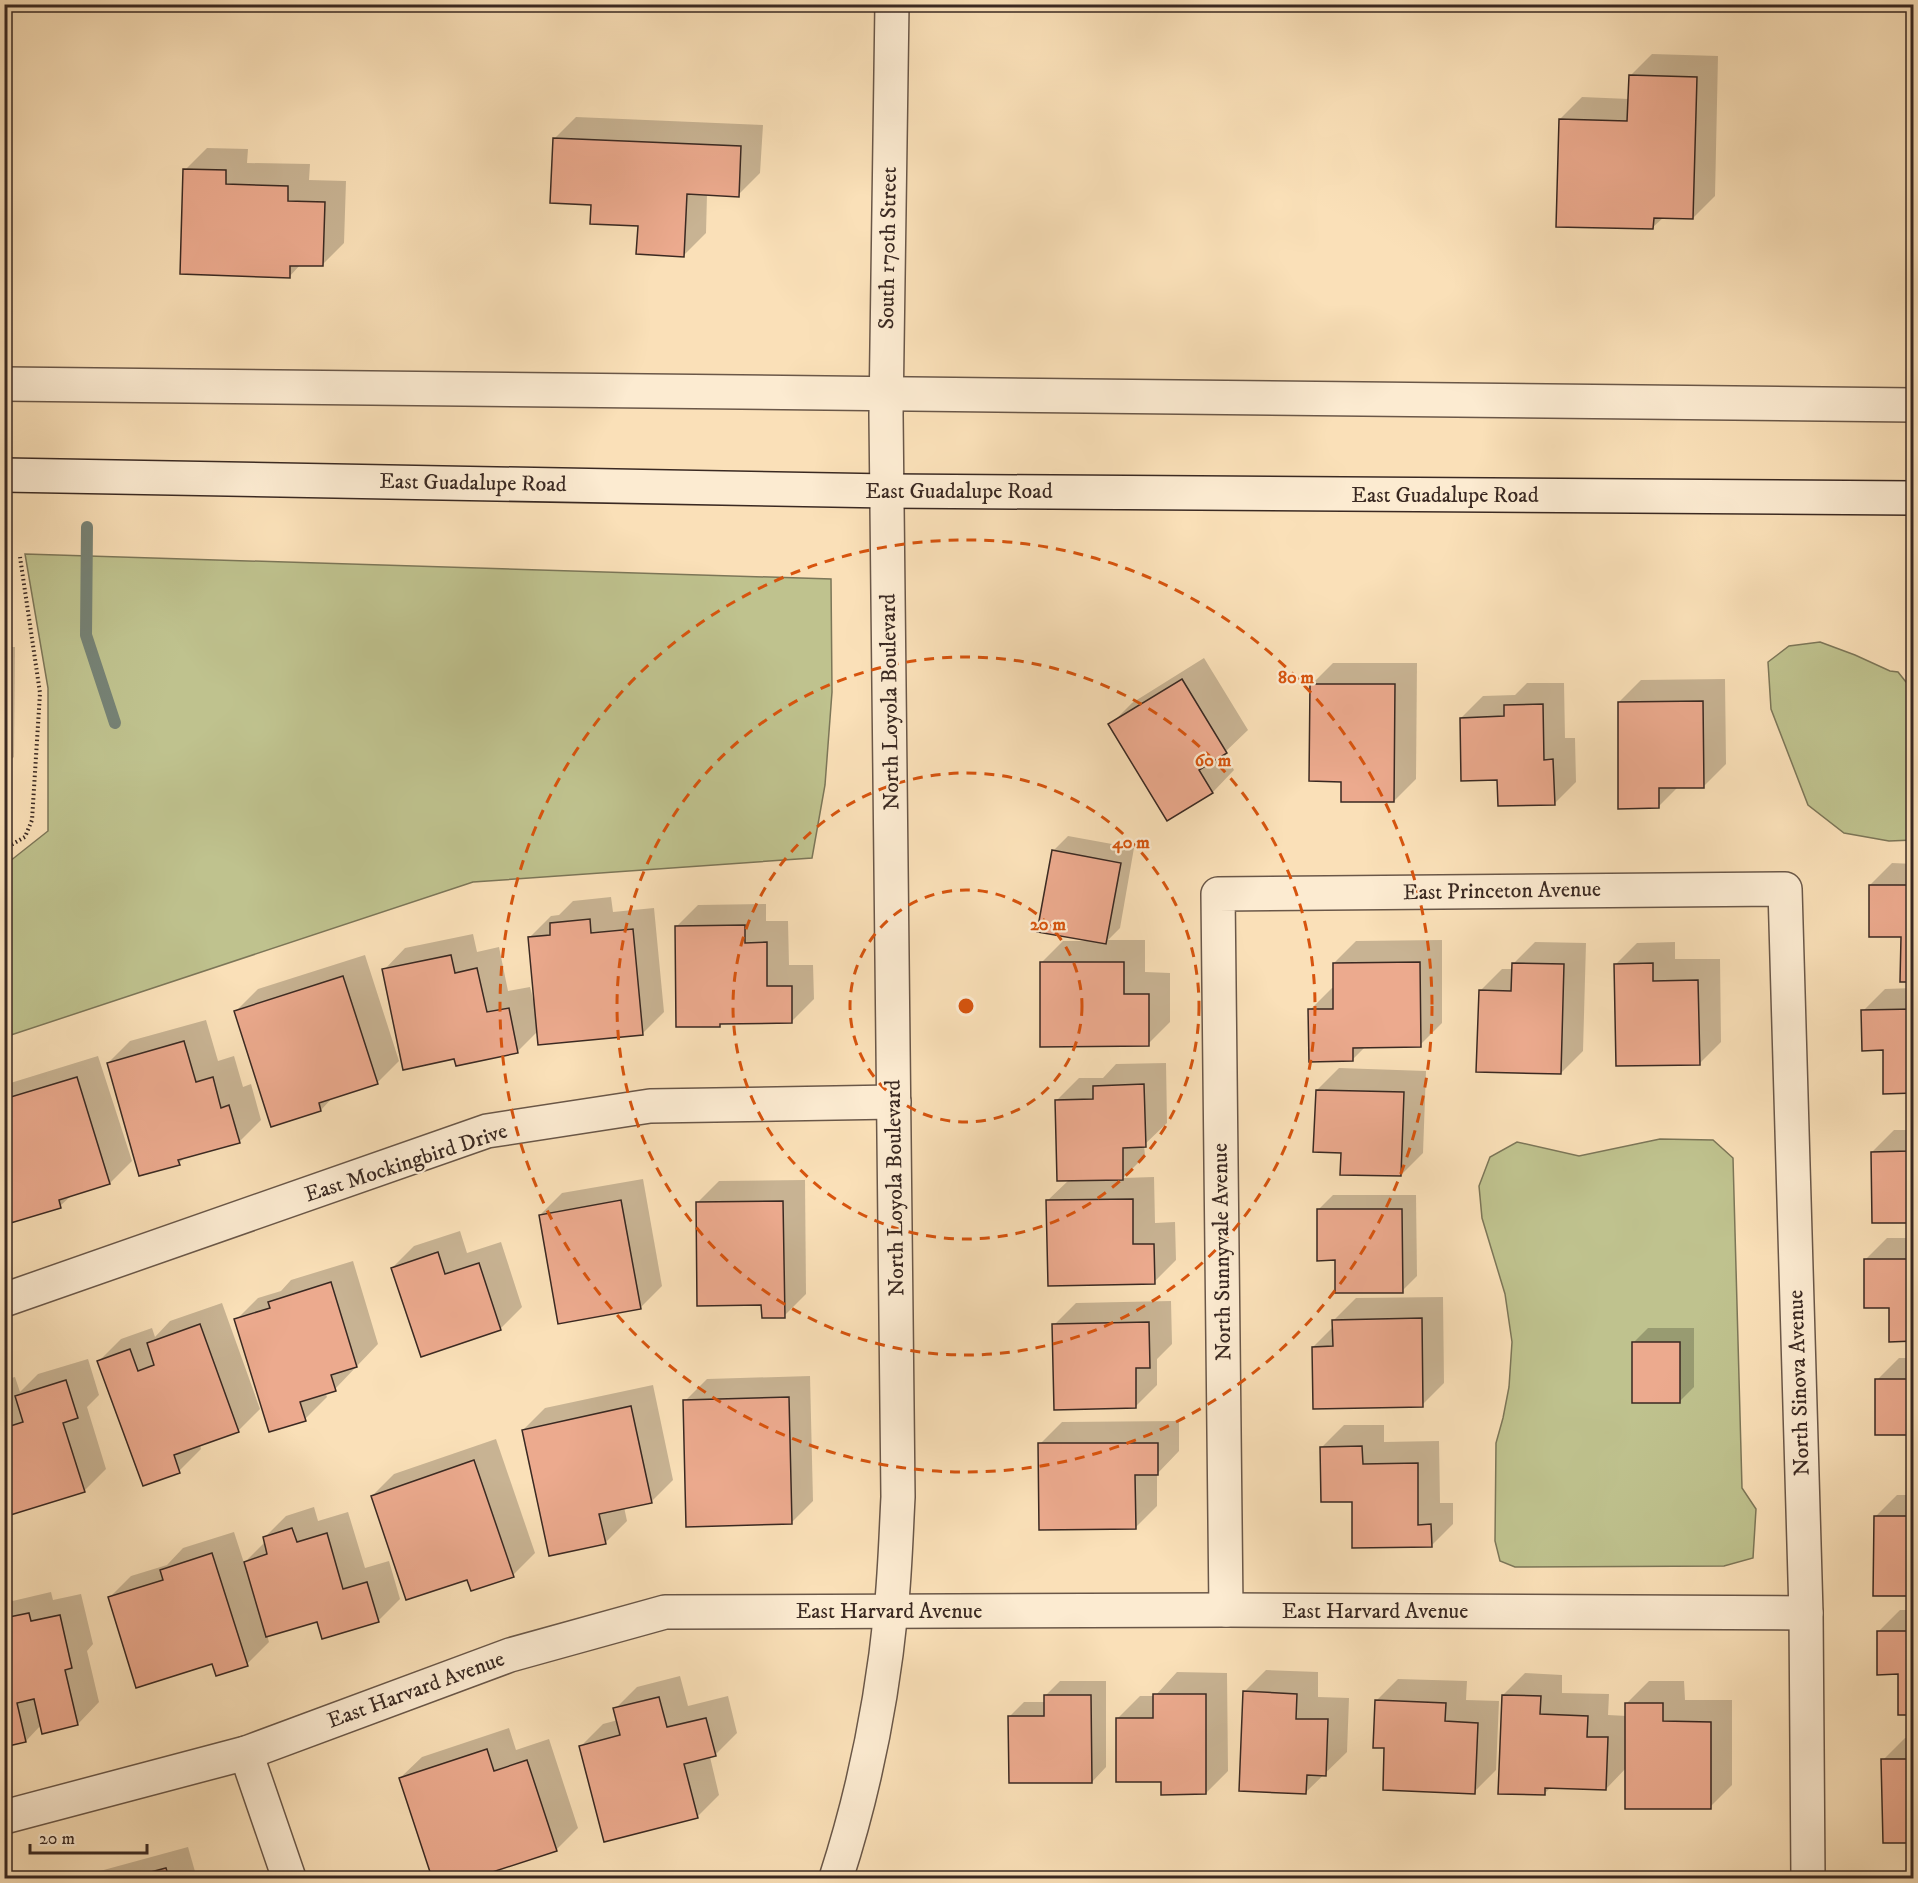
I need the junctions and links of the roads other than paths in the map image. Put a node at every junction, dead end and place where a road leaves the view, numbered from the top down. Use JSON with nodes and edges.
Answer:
{"nodes":[{"id":1,"x":892,"y":4,"type":"edge"},
{"id":2,"x":4,"y":384,"type":"edge"},
{"id":3,"x":887,"y":394,"type":"junction"},
{"id":4,"x":1914,"y":405,"type":"edge"},
{"id":5,"x":4,"y":475,"type":"edge"},
{"id":6,"x":888,"y":491,"type":"junction"},
{"id":7,"x":1914,"y":498,"type":"edge"},
{"id":8,"x":1785,"y":889,"type":"joint"},
{"id":9,"x":1218,"y":894,"type":"joint"},
{"id":10,"x":894,"y":1102,"type":"junction"},
{"id":11,"x":4,"y":1300,"type":"edge"},
{"id":12,"x":891,"y":1610,"type":"junction"},
{"id":13,"x":1226,"y":1610,"type":"junction"},
{"id":14,"x":1806,"y":1613,"type":"junction"},
{"id":15,"x":246,"y":1753,"type":"junction"},
{"id":16,"x":4,"y":1817,"type":"edge"},
{"id":17,"x":289,"y":1878,"type":"edge"},
{"id":18,"x":836,"y":1878,"type":"edge"},
{"id":19,"x":1808,"y":1878,"type":"edge"}],
"edges":[{"from":1,"to":3,"type":"street","name":"South 170th Street"},
{"from":2,"to":3,"type":"street"},
{"from":3,"to":4,"type":"street"},
{"from":3,"to":6,"type":"street","name":"South 170th Street"},
{"from":5,"to":6,"type":"street","name":"East Guadalupe Road"},
{"from":6,"to":7,"type":"street","name":"East Guadalupe Road"},
{"from":6,"to":10,"type":"street","name":"North Loyola Boulevard"},
{"from":8,"to":9,"type":"street","name":"East Princeton Avenue"},
{"from":8,"to":14,"type":"street","name":"North Sinova Avenue"},
{"from":9,"to":13,"type":"street","name":"North Sunnyvale Avenue"},
{"from":10,"to":11,"type":"street","name":"East Mockingbird Drive"},
{"from":10,"to":12,"type":"street","name":"North Loyola Boulevard"},
{"from":12,"to":13,"type":"street","name":"East Harvard Avenue"},
{"from":12,"to":15,"type":"street","name":"East Harvard Avenue"},
{"from":12,"to":18,"type":"street","name":"North Loyola Boulevard"},
{"from":13,"to":14,"type":"street","name":"East Harvard Avenue"},
{"from":14,"to":19,"type":"street","name":"North Sinova Avenue"},
{"from":15,"to":16,"type":"street","name":"East Harvard Avenue"},
{"from":15,"to":17,"type":"street"}]}
